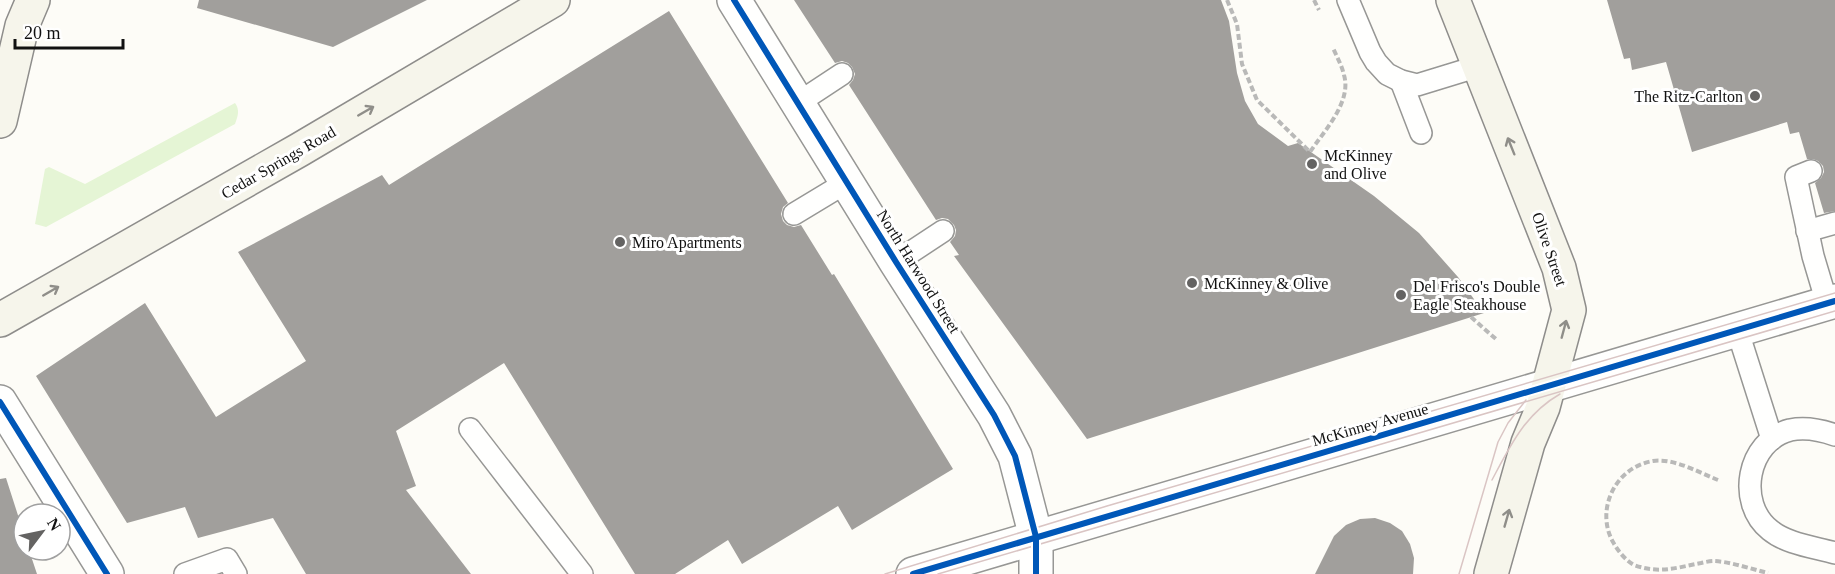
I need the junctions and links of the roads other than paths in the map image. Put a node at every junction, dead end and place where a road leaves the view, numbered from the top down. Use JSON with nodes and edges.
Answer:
{"nodes":[{"id":1,"x":33,"y":0,"type":"edge"},
{"id":2,"x":553,"y":0,"type":"edge"},
{"id":3,"x":734,"y":0,"type":"edge"},
{"id":4,"x":1348,"y":0,"type":"edge"},
{"id":5,"x":1453,"y":0,"type":"edge"},
{"id":6,"x":1479,"y":66,"type":"junction"},
{"id":7,"x":842,"y":74,"type":"dead end"},
{"id":8,"x":1401,"y":81,"type":"junction"},
{"id":9,"x":798,"y":103,"type":"junction"},
{"id":10,"x":0,"y":121,"type":"edge"},
{"id":11,"x":1421,"y":133,"type":"dead end"},
{"id":12,"x":1811,"y":171,"type":"dead end"},
{"id":13,"x":846,"y":182,"type":"junction"},
{"id":14,"x":794,"y":214,"type":"dead end"},
{"id":15,"x":1835,"y":223,"type":"edge"},
{"id":16,"x":944,"y":231,"type":"dead end"},
{"id":17,"x":1807,"y":231,"type":"junction"},
{"id":18,"x":896,"y":262,"type":"junction"},
{"id":19,"x":1831,"y":302,"type":"edge"},
{"id":20,"x":0,"y":320,"type":"edge"},
{"id":21,"x":1737,"y":329,"type":"junction"},
{"id":22,"x":1549,"y":386,"type":"junction"},
{"id":23,"x":0,"y":402,"type":"edge"},
{"id":24,"x":470,"y":429,"type":"dead end"},
{"id":25,"x":1835,"y":435,"type":"edge"},
{"id":26,"x":1772,"y":439,"type":"junction"},
{"id":27,"x":1036,"y":537,"type":"junction"},
{"id":28,"x":1835,"y":553,"type":"edge"},
{"id":29,"x":107,"y":574,"type":"edge"},
{"id":30,"x":185,"y":574,"type":"edge"},
{"id":31,"x":236,"y":574,"type":"edge"},
{"id":32,"x":582,"y":574,"type":"edge"},
{"id":33,"x":914,"y":574,"type":"edge"},
{"id":34,"x":1036,"y":574,"type":"edge"},
{"id":35,"x":1491,"y":574,"type":"edge"}],
"edges":[{"from":1,"to":10,"type":"main road"},
{"from":20,"to":2,"type":"main road","name":"Cedar Springs Road","one_way":true},
{"from":3,"to":9,"type":"street","name":"North Harwood Street"},
{"from":4,"to":8,"type":"lane"},
{"from":5,"to":6,"type":"main road","name":"Olive Street"},
{"from":6,"to":8,"type":"lane"},
{"from":22,"to":6,"type":"main road","name":"Olive Street","one_way":true},
{"from":7,"to":9,"type":"lane"},
{"from":8,"to":11,"type":"lane"},
{"from":9,"to":13,"type":"street","name":"North Harwood Street"},
{"from":12,"to":17,"type":"lane"},
{"from":13,"to":14,"type":"lane"},
{"from":13,"to":18,"type":"street","name":"North Harwood Street"},
{"from":15,"to":17,"type":"lane"},
{"from":16,"to":18,"type":"lane"},
{"from":17,"to":19,"type":"lane"},
{"from":18,"to":27,"type":"street","name":"North Harwood Street"},
{"from":19,"to":21,"type":"street","name":"McKinney Avenue"},
{"from":21,"to":22,"type":"street","name":"McKinney Avenue"},
{"from":21,"to":26,"type":"lane"},
{"from":22,"to":27,"type":"street","name":"McKinney Avenue"},
{"from":35,"to":22,"type":"main road","name":"Olive Street","one_way":true},
{"from":23,"to":29,"type":"street"},
{"from":24,"to":32,"type":"lane"},
{"from":25,"to":26,"type":"lane"},
{"from":26,"to":28,"type":"lane"},
{"from":27,"to":33,"type":"street","name":"McKinney Avenue"},
{"from":27,"to":34,"type":"street","name":"North Harwood Street"},
{"from":30,"to":31,"type":"lane"}]}
